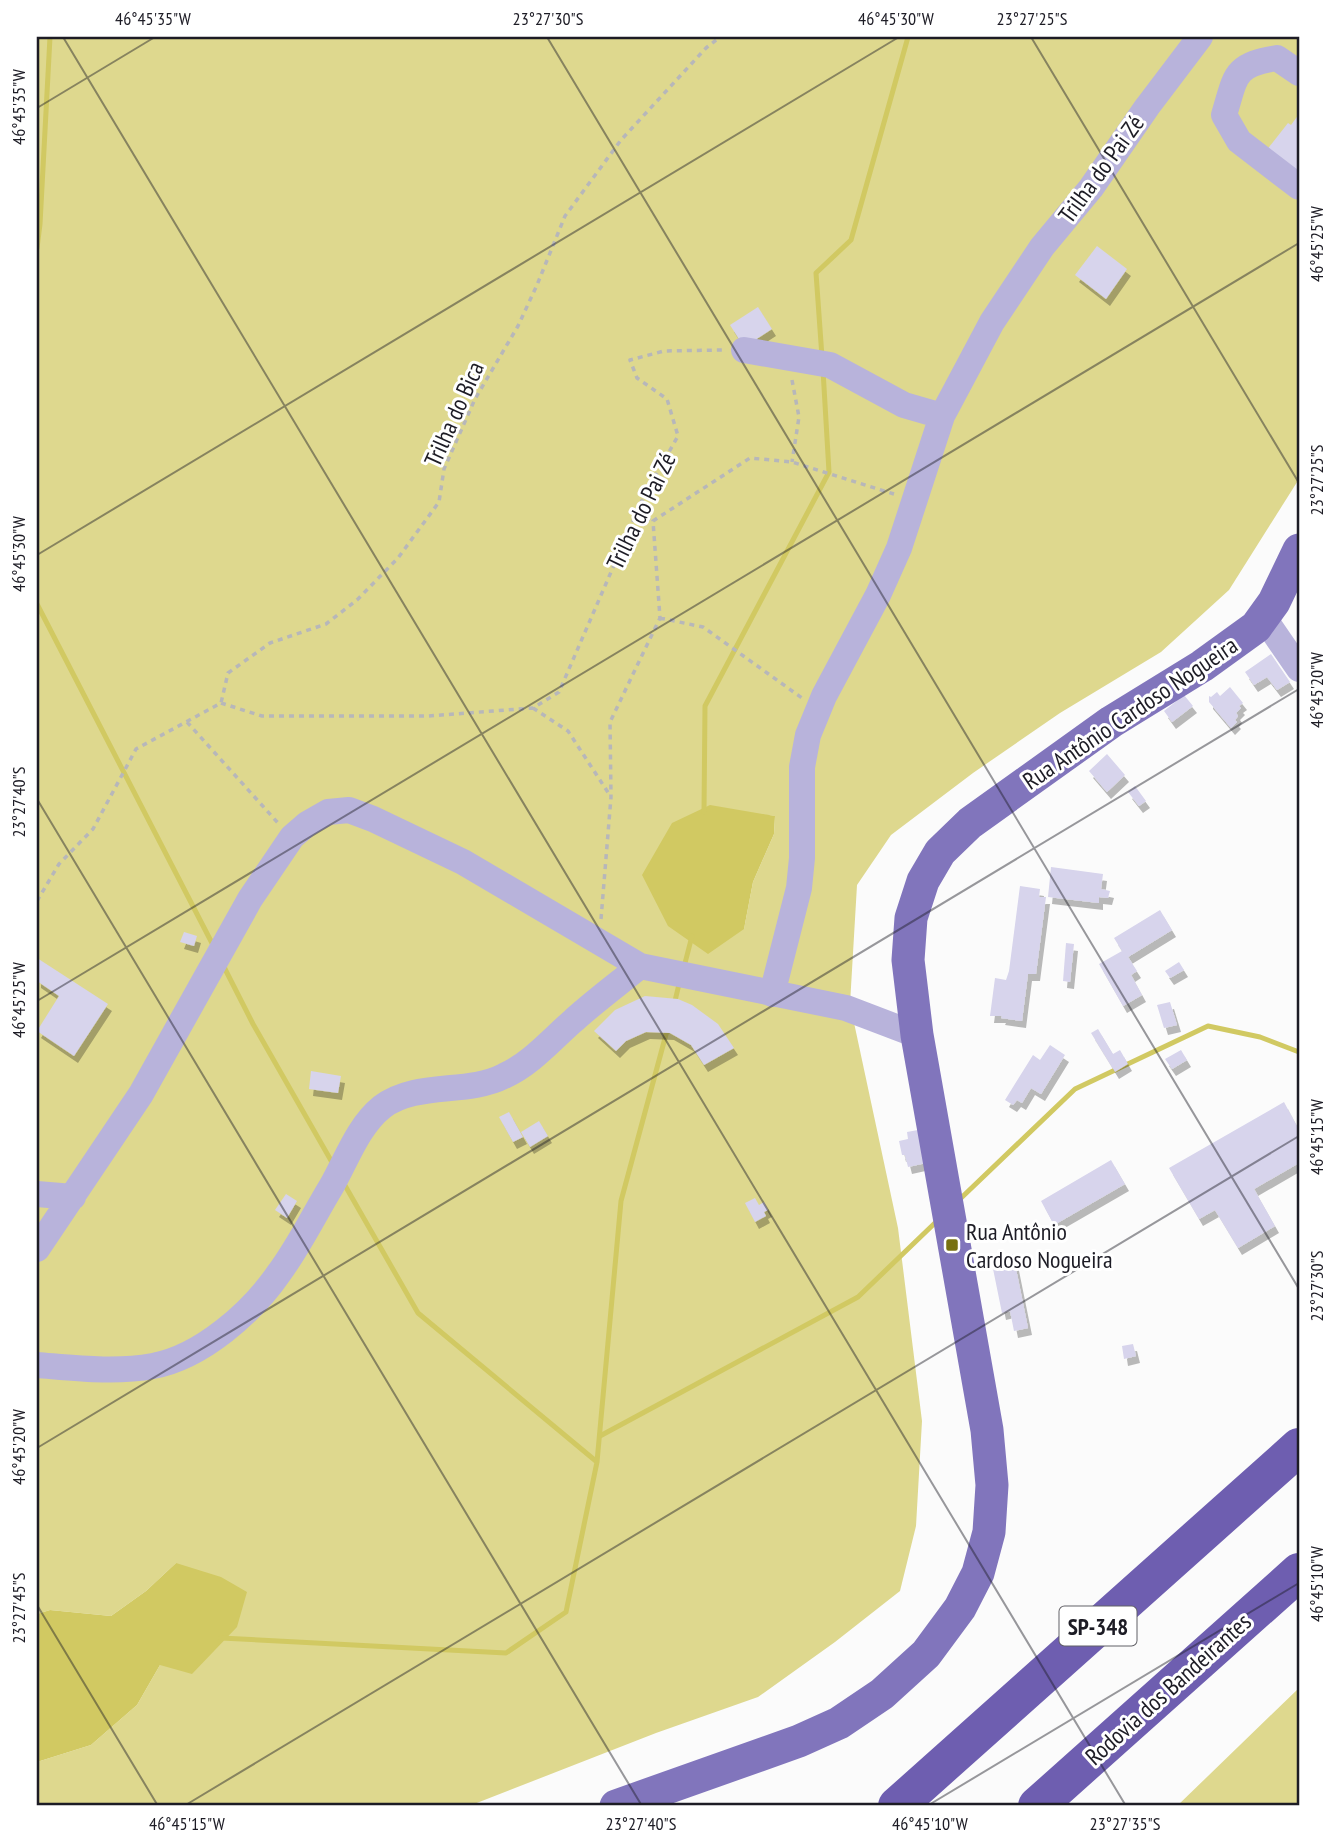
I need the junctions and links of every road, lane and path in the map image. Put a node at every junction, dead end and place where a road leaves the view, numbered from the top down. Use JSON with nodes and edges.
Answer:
{"nodes":[{"id":1,"x":720,"y":37,"type":"edge"},
{"id":2,"x":1199,"y":37,"type":"edge"},
{"id":3,"x":1299,"y":73,"type":"edge"},
{"id":4,"x":1299,"y":187,"type":"edge"},
{"id":5,"x":744,"y":350,"type":"joint"},
{"id":6,"x":787,"y":357,"type":"junction"},
{"id":7,"x":942,"y":416,"type":"junction"},
{"id":8,"x":792,"y":462,"type":"junction"},
{"id":9,"x":914,"y":501,"type":"junction"},
{"id":10,"x":637,"y":512,"type":"junction"},
{"id":11,"x":653,"y":521,"type":"junction"},
{"id":12,"x":1299,"y":550,"type":"edge"},
{"id":13,"x":660,"y":618,"type":"junction"},
{"id":14,"x":1264,"y":618,"type":"junction"},
{"id":15,"x":1299,"y":669,"type":"edge"},
{"id":16,"x":221,"y":703,"type":"junction"},
{"id":17,"x":533,"y":708,"type":"junction"},
{"id":18,"x":818,"y":710,"type":"junction"},
{"id":19,"x":187,"y":722,"type":"junction"},
{"id":20,"x":611,"y":797,"type":"junction"},
{"id":21,"x":292,"y":837,"type":"junction"},
{"id":22,"x":37,"y":901,"type":"edge"},
{"id":23,"x":599,"y":942,"type":"junction"},
{"id":24,"x":640,"y":966,"type":"junction"},
{"id":25,"x":772,"y":994,"type":"junction"},
{"id":26,"x":916,"y":1035,"type":"junction"},
{"id":27,"x":37,"y":1194,"type":"edge"},
{"id":28,"x":73,"y":1197,"type":"junction"},
{"id":29,"x":37,"y":1249,"type":"edge"},
{"id":30,"x":37,"y":1365,"type":"edge"},
{"id":31,"x":1299,"y":1447,"type":"edge"},
{"id":32,"x":1299,"y":1572,"type":"edge"},
{"id":33,"x":616,"y":1806,"type":"edge"},
{"id":34,"x":897,"y":1806,"type":"edge"},
{"id":35,"x":1037,"y":1806,"type":"edge"}],
"edges":[{"from":1,"to":16,"type":"path","name":"Trilha do Bica"},
{"from":2,"to":7,"type":"street","name":"Trilha do Pai Zé"},
{"from":3,"to":4,"type":"street"},
{"from":5,"to":6,"type":"street"},
{"from":5,"to":10,"type":"path","name":"Trilha do Pai Zé"},
{"from":6,"to":7,"type":"street"},
{"from":6,"to":8,"type":"path"},
{"from":7,"to":9,"type":"street","name":"Trilha do Pai Zé"},
{"from":8,"to":9,"type":"path"},
{"from":8,"to":11,"type":"path"},
{"from":9,"to":18,"type":"street","name":"Trilha do Pai Zé"},
{"from":10,"to":11,"type":"path"},
{"from":10,"to":17,"type":"path","name":"Trilha do Pai Zé"},
{"from":11,"to":13,"type":"path"},
{"from":12,"to":14,"type":"main road","name":"Rua Antônio Cardoso Nogueira"},
{"from":13,"to":18,"type":"path"},
{"from":13,"to":20,"type":"path"},
{"from":14,"to":15,"type":"street"},
{"from":14,"to":26,"type":"main road","name":"Rua Antônio Cardoso Nogueira"},
{"from":16,"to":17,"type":"path"},
{"from":16,"to":19,"type":"path"},
{"from":17,"to":20,"type":"path"},
{"from":18,"to":25,"type":"street","name":"Trilha do Pai Zé"},
{"from":19,"to":21,"type":"path"},
{"from":19,"to":22,"type":"path"},
{"from":20,"to":23,"type":"path"},
{"from":21,"to":23,"type":"street"},
{"from":21,"to":28,"type":"street"},
{"from":23,"to":24,"type":"street"},
{"from":24,"to":25,"type":"street"},
{"from":24,"to":30,"type":"street"},
{"from":25,"to":26,"type":"street"},
{"from":26,"to":33,"type":"main road","name":"Rua Antônio Cardoso Nogueira"},
{"from":27,"to":28,"type":"street"},
{"from":28,"to":29,"type":"street"},
{"from":31,"to":34,"type":"highway","number":"SP-348"},
{"from":32,"to":35,"type":"highway","name":"Rodovia dos Bandeirantes"}]}
